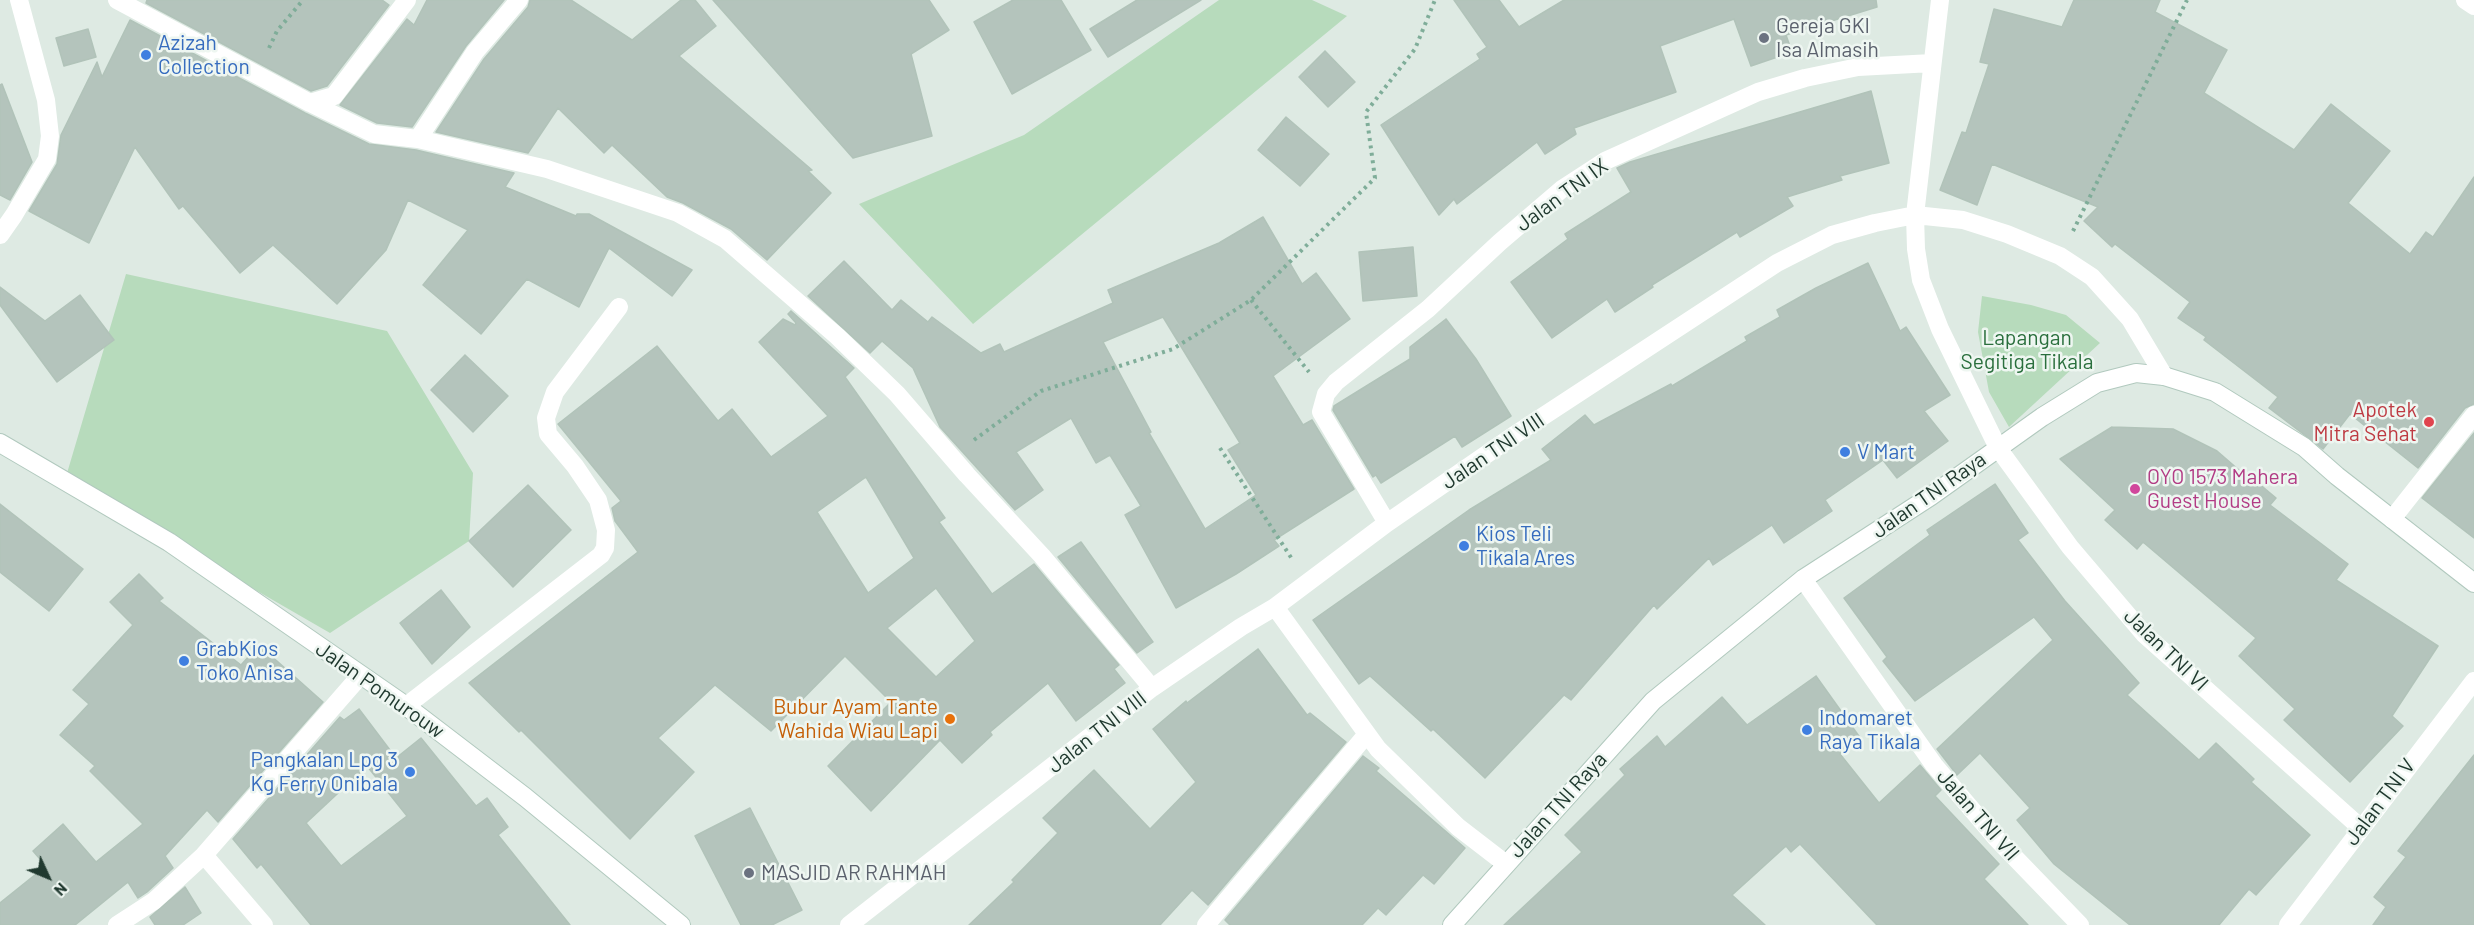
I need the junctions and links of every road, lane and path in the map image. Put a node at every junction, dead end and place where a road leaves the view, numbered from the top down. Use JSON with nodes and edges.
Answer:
{"nodes":[{"id":1,"x":19,"y":0,"type":"edge"},
{"id":2,"x":117,"y":0,"type":"edge"},
{"id":3,"x":303,"y":0,"type":"edge"},
{"id":4,"x":407,"y":0,"type":"edge"},
{"id":5,"x":519,"y":0,"type":"edge"},
{"id":6,"x":1435,"y":0,"type":"edge"},
{"id":7,"x":1940,"y":0,"type":"edge"},
{"id":8,"x":2187,"y":0,"type":"edge"},
{"id":9,"x":2464,"y":0,"type":"edge"},
{"id":10,"x":2474,"y":6,"type":"edge"},
{"id":11,"x":1932,"y":63,"type":"junction"},
{"id":12,"x":257,"y":75,"type":"junction"},
{"id":13,"x":310,"y":103,"type":"junction"},
{"id":14,"x":417,"y":139,"type":"junction"},
{"id":15,"x":1915,"y":215,"type":"junction"},
{"id":16,"x":0,"y":235,"type":"edge"},
{"id":17,"x":2060,"y":256,"type":"junction"},
{"id":18,"x":1251,"y":300,"type":"junction"},
{"id":19,"x":619,"y":307,"type":"dead end"},
{"id":20,"x":2164,"y":376,"type":"junction"},
{"id":21,"x":1326,"y":394,"type":"junction"},
{"id":22,"x":2474,"y":415,"type":"edge"},
{"id":23,"x":0,"y":443,"type":"edge"},
{"id":24,"x":1220,"y":447,"type":"dead end"},
{"id":25,"x":1998,"y":448,"type":"junction"},
{"id":26,"x":952,"y":455,"type":"junction"},
{"id":27,"x":2392,"y":519,"type":"junction"},
{"id":28,"x":1387,"y":523,"type":"junction"},
{"id":29,"x":1803,"y":579,"type":"junction"},
{"id":30,"x":1307,"y":582,"type":"junction"},
{"id":31,"x":2474,"y":583,"type":"edge"},
{"id":32,"x":1275,"y":607,"type":"junction"},
{"id":33,"x":360,"y":676,"type":"junction"},
{"id":34,"x":2474,"y":681,"type":"edge"},
{"id":35,"x":1152,"y":688,"type":"junction"},
{"id":36,"x":406,"y":706,"type":"junction"},
{"id":37,"x":1367,"y":734,"type":"junction"},
{"id":38,"x":2361,"y":828,"type":"junction"},
{"id":39,"x":204,"y":855,"type":"junction"},
{"id":40,"x":1506,"y":864,"type":"junction"},
{"id":41,"x":117,"y":925,"type":"edge"},
{"id":42,"x":264,"y":925,"type":"edge"},
{"id":43,"x":681,"y":925,"type":"edge"},
{"id":44,"x":849,"y":925,"type":"edge"},
{"id":45,"x":1206,"y":925,"type":"edge"},
{"id":46,"x":1452,"y":925,"type":"edge"},
{"id":47,"x":2080,"y":925,"type":"edge"},
{"id":48,"x":2288,"y":925,"type":"edge"}],
"edges":[{"from":1,"to":16,"type":"street"},
{"from":2,"to":12,"type":"street"},
{"from":3,"to":12,"type":"path"},
{"from":4,"to":13,"type":"street"},
{"from":5,"to":14,"type":"street"},
{"from":6,"to":18,"type":"path"},
{"from":7,"to":11,"type":"street","name":"Jalan TNI VI"},
{"from":8,"to":17,"type":"path"},
{"from":9,"to":10,"type":"street"},
{"from":11,"to":15,"type":"street","name":"Jalan TNI VI"},
{"from":11,"to":21,"type":"street","name":"Jalan TNI IX"},
{"from":12,"to":13,"type":"street"},
{"from":13,"to":14,"type":"street"},
{"from":14,"to":26,"type":"street"},
{"from":15,"to":17,"type":"street","name":"Jalan TNI VIII"},
{"from":15,"to":25,"type":"street","name":"Jalan TNI VI"},
{"from":15,"to":28,"type":"street","name":"Jalan TNI VIII"},
{"from":17,"to":20,"type":"street","name":"Jalan TNI VIII"},
{"from":18,"to":21,"type":"path"},
{"from":18,"to":26,"type":"path"},
{"from":19,"to":36,"type":"street"},
{"from":20,"to":25,"type":"street","name":"Jalan TNI Raya"},
{"from":20,"to":27,"type":"street","name":"Jalan TNI Raya"},
{"from":21,"to":28,"type":"street"},
{"from":22,"to":27,"type":"street"},
{"from":23,"to":33,"type":"street","name":"Jalan Pomurouw"},
{"from":24,"to":30,"type":"path"},
{"from":25,"to":29,"type":"street","name":"Jalan TNI Raya"},
{"from":25,"to":38,"type":"street","name":"Jalan TNI VI"},
{"from":26,"to":35,"type":"street"},
{"from":27,"to":31,"type":"street","name":"Jalan TNI Raya"},
{"from":28,"to":30,"type":"street","name":"Jalan TNI VIII"},
{"from":29,"to":40,"type":"street","name":"Jalan TNI Raya"},
{"from":29,"to":47,"type":"street","name":"Jalan TNI VII"},
{"from":30,"to":32,"type":"street","name":"Jalan TNI VIII"},
{"from":32,"to":35,"type":"street","name":"Jalan TNI VIII"},
{"from":32,"to":37,"type":"street"},
{"from":33,"to":36,"type":"street","name":"Jalan Pomurouw"},
{"from":33,"to":39,"type":"street"},
{"from":34,"to":38,"type":"street","name":"Jalan TNI V"},
{"from":35,"to":44,"type":"street","name":"Jalan TNI VIII"},
{"from":36,"to":43,"type":"street","name":"Jalan Pomurouw"},
{"from":37,"to":40,"type":"street"},
{"from":37,"to":45,"type":"street"},
{"from":38,"to":48,"type":"street","name":"Jalan TNI V"},
{"from":39,"to":41,"type":"street"},
{"from":39,"to":42,"type":"street"},
{"from":40,"to":46,"type":"street","name":"Jalan TNI Raya"}]}
